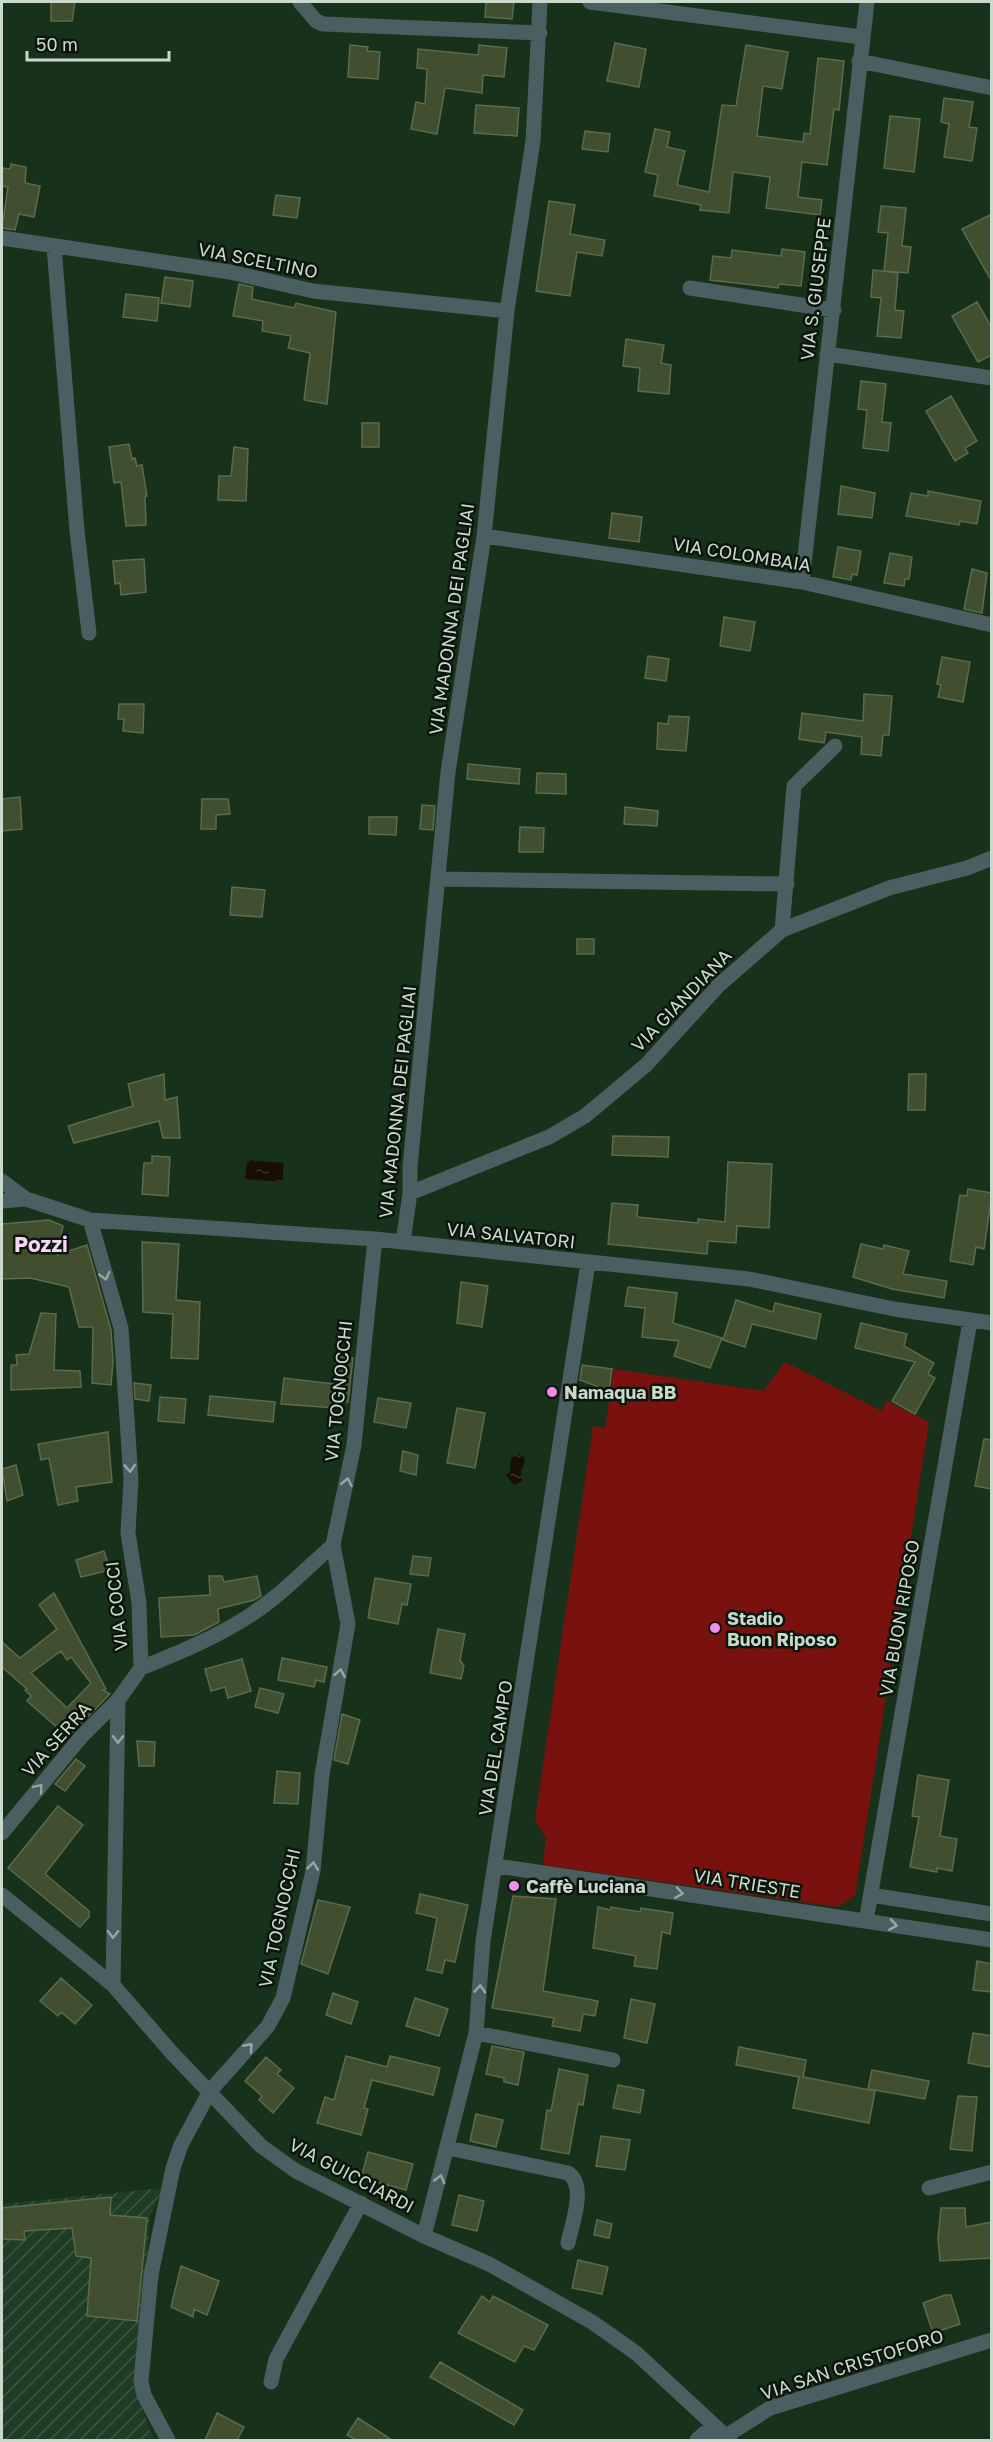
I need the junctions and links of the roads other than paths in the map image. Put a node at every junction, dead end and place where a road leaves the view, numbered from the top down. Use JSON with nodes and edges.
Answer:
{"nodes":[{"id":1,"x":300,"y":2,"type":"edge"},
{"id":2,"x":540,"y":2,"type":"edge"},
{"id":3,"x":590,"y":2,"type":"edge"},
{"id":4,"x":867,"y":2,"type":"edge"},
{"id":5,"x":540,"y":33,"type":"junction"},
{"id":6,"x":861,"y":38,"type":"junction"},
{"id":7,"x":858,"y":61,"type":"junction"},
{"id":8,"x":992,"y":88,"type":"edge"},
{"id":9,"x":2,"y":238,"type":"edge"},
{"id":10,"x":54,"y":247,"type":"junction"},
{"id":11,"x":690,"y":288,"type":"dead end"},
{"id":12,"x":834,"y":310,"type":"junction"},
{"id":13,"x":507,"y":311,"type":"junction"},
{"id":14,"x":827,"y":354,"type":"junction"},
{"id":15,"x":992,"y":378,"type":"edge"},
{"id":16,"x":484,"y":536,"type":"junction"},
{"id":17,"x":802,"y":582,"type":"junction"},
{"id":18,"x":992,"y":625,"type":"edge"},
{"id":19,"x":89,"y":633,"type":"dead end"},
{"id":20,"x":835,"y":746,"type":"dead end"},
{"id":21,"x":992,"y":858,"type":"edge"},
{"id":22,"x":439,"y":879,"type":"junction"},
{"id":23,"x":787,"y":884,"type":"junction"},
{"id":24,"x":782,"y":930,"type":"junction"},
{"id":25,"x":2,"y":1181,"type":"edge"},
{"id":26,"x":410,"y":1193,"type":"junction"},
{"id":27,"x":26,"y":1199,"type":"junction"},
{"id":28,"x":2,"y":1201,"type":"edge"},
{"id":29,"x":90,"y":1220,"type":"junction"},
{"id":30,"x":375,"y":1239,"type":"junction"},
{"id":31,"x":403,"y":1242,"type":"junction"},
{"id":32,"x":588,"y":1263,"type":"junction"},
{"id":33,"x":970,"y":1321,"type":"junction"},
{"id":34,"x":992,"y":1323,"type":"edge"},
{"id":35,"x":333,"y":1545,"type":"junction"},
{"id":36,"x":141,"y":1668,"type":"junction"},
{"id":37,"x":118,"y":1700,"type":"junction"},
{"id":38,"x":2,"y":1833,"type":"edge"},
{"id":39,"x":497,"y":1866,"type":"junction"},
{"id":40,"x":2,"y":1895,"type":"edge"},
{"id":41,"x":871,"y":1895,"type":"junction"},
{"id":42,"x":992,"y":1914,"type":"edge"},
{"id":43,"x":866,"y":1921,"type":"junction"},
{"id":44,"x":992,"y":1941,"type":"edge"},
{"id":45,"x":113,"y":1985,"type":"junction"},
{"id":46,"x":476,"y":2033,"type":"junction"},
{"id":47,"x":613,"y":2060,"type":"dead end"},
{"id":48,"x":210,"y":2091,"type":"junction"},
{"id":49,"x":448,"y":2148,"type":"junction"},
{"id":50,"x":992,"y":2172,"type":"edge"},
{"id":51,"x":928,"y":2188,"type":"dead end"},
{"id":52,"x":361,"y":2203,"type":"junction"},
{"id":53,"x":424,"y":2236,"type":"junction"},
{"id":54,"x":568,"y":2242,"type":"dead end"},
{"id":55,"x":992,"y":2340,"type":"edge"},
{"id":56,"x":272,"y":2382,"type":"dead end"},
{"id":57,"x":728,"y":2438,"type":"edge"},
{"id":58,"x":168,"y":2440,"type":"edge"},
{"id":59,"x":697,"y":2440,"type":"edge"}],
"edges":[{"from":1,"to":5,"type":"street"},
{"from":2,"to":5,"type":"street","name":"VIA MADONNA DEI PAGLIAI"},
{"from":3,"to":6,"type":"street"},
{"from":4,"to":6,"type":"street","name":"VIA S. GIUSEPPE"},
{"from":5,"to":13,"type":"street","name":"VIA MADONNA DEI PAGLIAI"},
{"from":6,"to":7,"type":"street","name":"VIA S. GIUSEPPE"},
{"from":7,"to":8,"type":"street"},
{"from":7,"to":12,"type":"street","name":"VIA S. GIUSEPPE"},
{"from":9,"to":10,"type":"street","name":"VIA SCELTINO"},
{"from":10,"to":13,"type":"street","name":"VIA SCELTINO"},
{"from":10,"to":19,"type":"street"},
{"from":11,"to":12,"type":"street"},
{"from":12,"to":14,"type":"street","name":"VIA S. GIUSEPPE"},
{"from":13,"to":16,"type":"street","name":"VIA MADONNA DEI PAGLIAI"},
{"from":14,"to":15,"type":"street"},
{"from":14,"to":17,"type":"street","name":"VIA S. GIUSEPPE"},
{"from":16,"to":17,"type":"street","name":"VIA COLOMBAIA"},
{"from":16,"to":22,"type":"street","name":"VIA MADONNA DEI PAGLIAI"},
{"from":17,"to":18,"type":"street","name":"VIA COLOMBAIA"},
{"from":20,"to":23,"type":"street"},
{"from":21,"to":24,"type":"street","name":"VIA GIANDIANA"},
{"from":22,"to":23,"type":"street"},
{"from":22,"to":26,"type":"street","name":"VIA MADONNA DEI PAGLIAI"},
{"from":23,"to":24,"type":"street"},
{"from":24,"to":26,"type":"street","name":"VIA GIANDIANA"},
{"from":25,"to":27,"type":"street"},
{"from":26,"to":31,"type":"street","name":"VIA MADONNA DEI PAGLIAI"},
{"from":27,"to":28,"type":"street"},
{"from":27,"to":29,"type":"street","name":"VIA SALVATORI"},
{"from":29,"to":30,"type":"street","name":"VIA SALVATORI"},
{"from":29,"to":36,"type":"street","name":"VIA COCCI","one_way":true},
{"from":30,"to":31,"type":"street","name":"VIA SALVATORI"},
{"from":35,"to":30,"type":"street","name":"VIA TOGNOCCHI","one_way":true},
{"from":31,"to":32,"type":"street","name":"VIA SALVATORI"},
{"from":32,"to":33,"type":"street","name":"VIA SALVATORI"},
{"from":32,"to":39,"type":"street","name":"VIA DEL CAMPO"},
{"from":33,"to":34,"type":"street","name":"VIA SALVATORI"},
{"from":33,"to":41,"type":"street","name":"VIA BUON RIPOSO"},
{"from":35,"to":36,"type":"street"},
{"from":48,"to":35,"type":"street","name":"VIA TOGNOCCHI","one_way":true},
{"from":36,"to":37,"type":"street","name":"VIA COCCI"},
{"from":38,"to":37,"type":"street","name":"VIA SERRA","one_way":true},
{"from":37,"to":45,"type":"street","one_way":true},
{"from":39,"to":43,"type":"street","name":"VIA TRIESTE","one_way":true},
{"from":46,"to":39,"type":"street","name":"VIA DEL CAMPO","one_way":true},
{"from":40,"to":45,"type":"street","name":"VIA GUICCIARDI"},
{"from":41,"to":42,"type":"street"},
{"from":41,"to":43,"type":"street","name":"VIA BUON RIPOSO"},
{"from":43,"to":44,"type":"street","name":"VIA TRIESTE","one_way":true},
{"from":45,"to":48,"type":"street","name":"VIA GUICCIARDI"},
{"from":46,"to":47,"type":"street"},
{"from":46,"to":49,"type":"street","name":"VIA DEL CAMPO"},
{"from":48,"to":52,"type":"street","name":"VIA GUICCIARDI"},
{"from":48,"to":58,"type":"street","name":"VIA TOGNOCCHI"},
{"from":53,"to":49,"type":"street","name":"VIA DEL CAMPO","one_way":true},
{"from":49,"to":54,"type":"street"},
{"from":50,"to":51,"type":"street"},
{"from":52,"to":53,"type":"street","name":"VIA GUICCIARDI"},
{"from":52,"to":56,"type":"street"},
{"from":53,"to":57,"type":"street","name":"VIA GUICCIARDI"},
{"from":55,"to":57,"type":"street","name":"VIA SAN CRISTOFORO"},
{"from":57,"to":59,"type":"street","name":"VIA SAN CRISTOFORO"}]}
